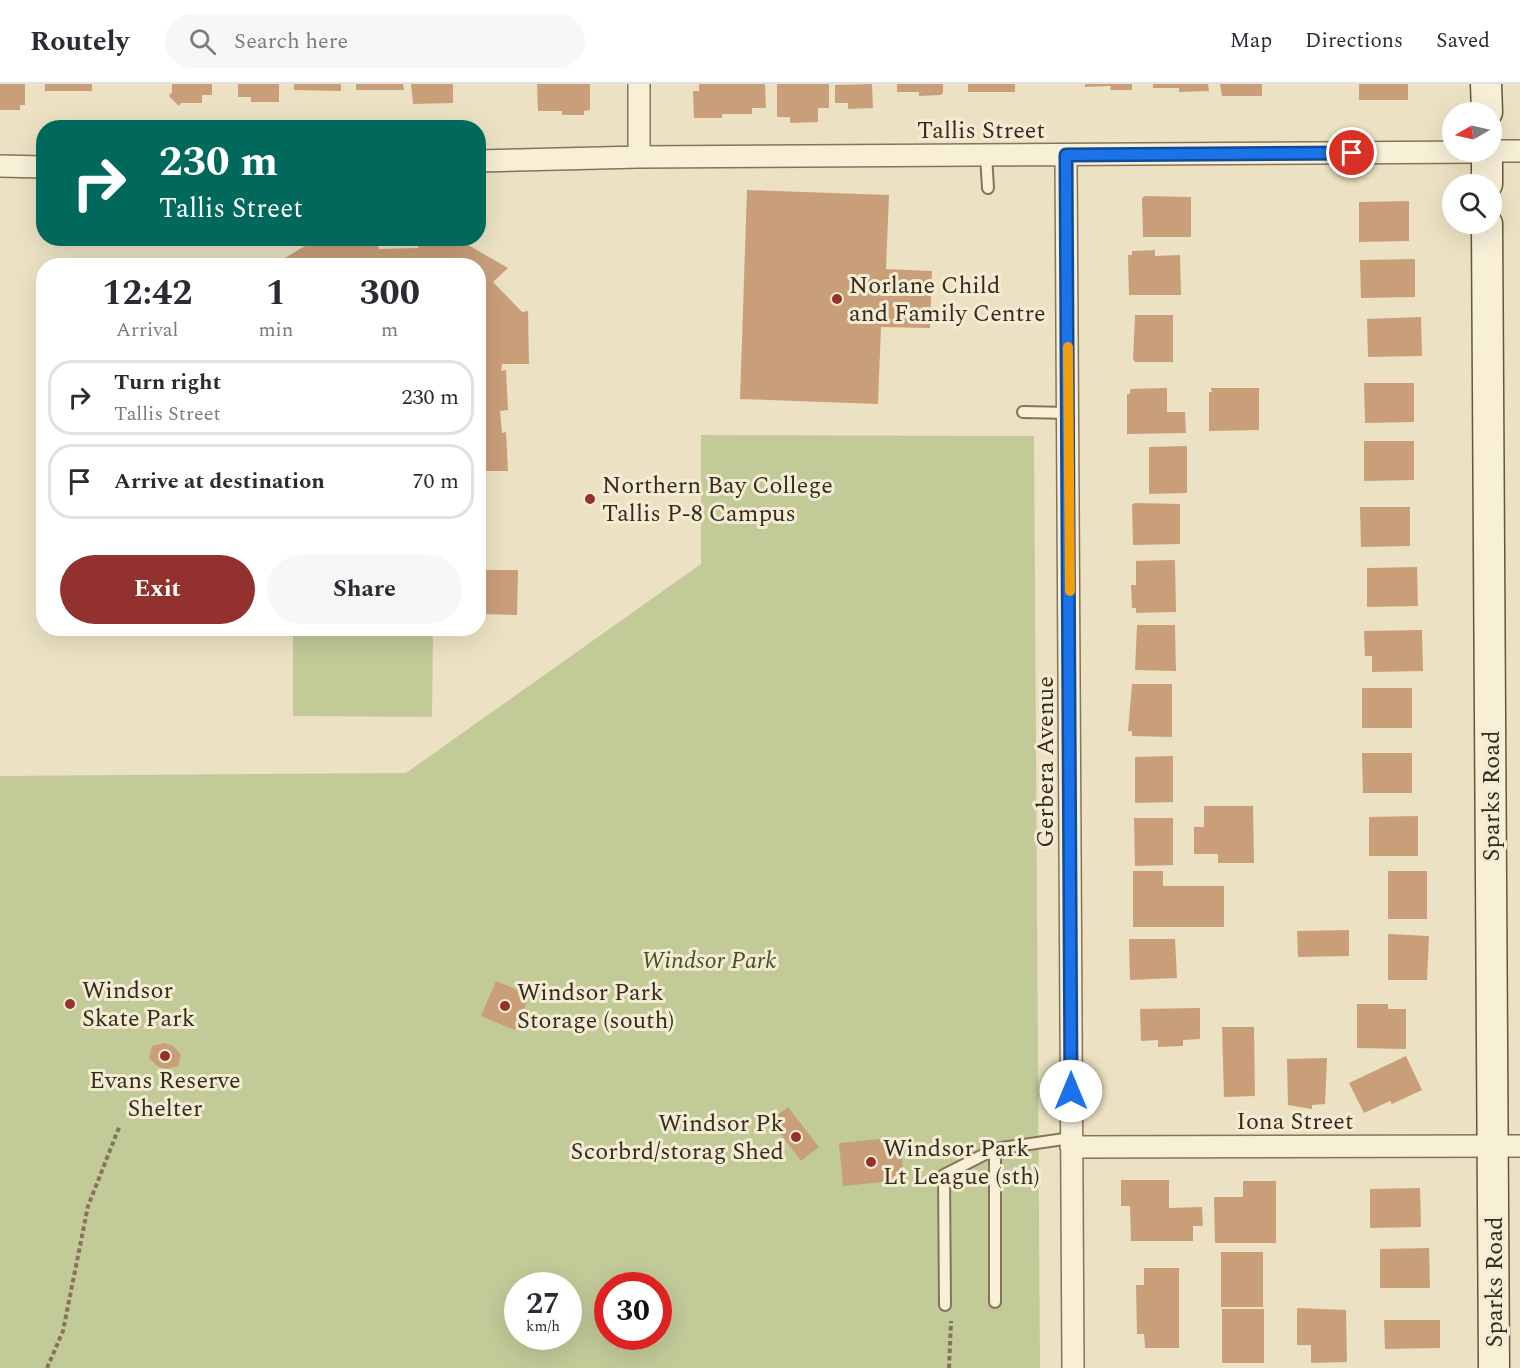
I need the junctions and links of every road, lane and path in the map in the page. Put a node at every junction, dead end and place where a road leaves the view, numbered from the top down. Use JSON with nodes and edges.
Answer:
{"nodes":[{"id":1,"x":639,"y":84,"type":"edge"},
{"id":2,"x":1486,"y":84,"type":"edge"},
{"id":3,"x":1487,"y":102,"type":"edge"},
{"id":4,"x":1520,"y":151,"type":"edge"},
{"id":5,"x":1442,"y":152,"type":"edge"},
{"id":6,"x":1502,"y":152,"type":"edge"},
{"id":7,"x":986,"y":155,"type":"junction"},
{"id":8,"x":1066,"y":155,"type":"junction"},
{"id":9,"x":639,"y":157,"type":"junction"},
{"id":10,"x":486,"y":161,"type":"edge"},
{"id":11,"x":0,"y":166,"type":"edge"},
{"id":12,"x":36,"y":167,"type":"edge"},
{"id":13,"x":988,"y":188,"type":"dead end"},
{"id":14,"x":1487,"y":234,"type":"edge"},
{"id":15,"x":1023,"y":412,"type":"dead end"},
{"id":16,"x":1069,"y":413,"type":"junction"},
{"id":17,"x":120,"y":1125,"type":"dead end"},
{"id":18,"x":1071,"y":1143,"type":"junction"},
{"id":19,"x":1507,"y":1146,"type":"edge"},
{"id":20,"x":995,"y":1149,"type":"junction"},
{"id":21,"x":995,"y":1302,"type":"dead end"},
{"id":22,"x":948,"y":1310,"type":"joint"},
{"id":23,"x":48,"y":1368,"type":"edge"},
{"id":24,"x":949,"y":1368,"type":"edge"},
{"id":25,"x":1073,"y":1368,"type":"edge"},
{"id":26,"x":1494,"y":1368,"type":"edge"}],
"edges":[{"from":1,"to":9,"type":"street"},
{"from":2,"to":3,"type":"street"},
{"from":4,"to":6,"type":"street","name":"Tallis Street"},
{"from":5,"to":8,"type":"street","name":"Tallis Street"},
{"from":7,"to":8,"type":"street","name":"Tallis Street"},
{"from":7,"to":9,"type":"street","name":"Tallis Street"},
{"from":7,"to":13,"type":"lane"},
{"from":8,"to":16,"type":"street","name":"Gerbera Avenue"},
{"from":9,"to":10,"type":"street","name":"Tallis Street"},
{"from":11,"to":12,"type":"street"},
{"from":14,"to":19,"type":"street","name":"Sparks Road"},
{"from":15,"to":16,"type":"lane"},
{"from":16,"to":18,"type":"street","name":"Gerbera Avenue"},
{"from":17,"to":23,"type":"path"},
{"from":18,"to":19,"type":"street","name":"Iona Street"},
{"from":18,"to":20,"type":"lane"},
{"from":18,"to":25,"type":"street","name":"Gerbera Avenue"},
{"from":19,"to":26,"type":"street","name":"Sparks Road"},
{"from":20,"to":21,"type":"lane"},
{"from":20,"to":22,"type":"lane"},
{"from":22,"to":24,"type":"path"}]}
